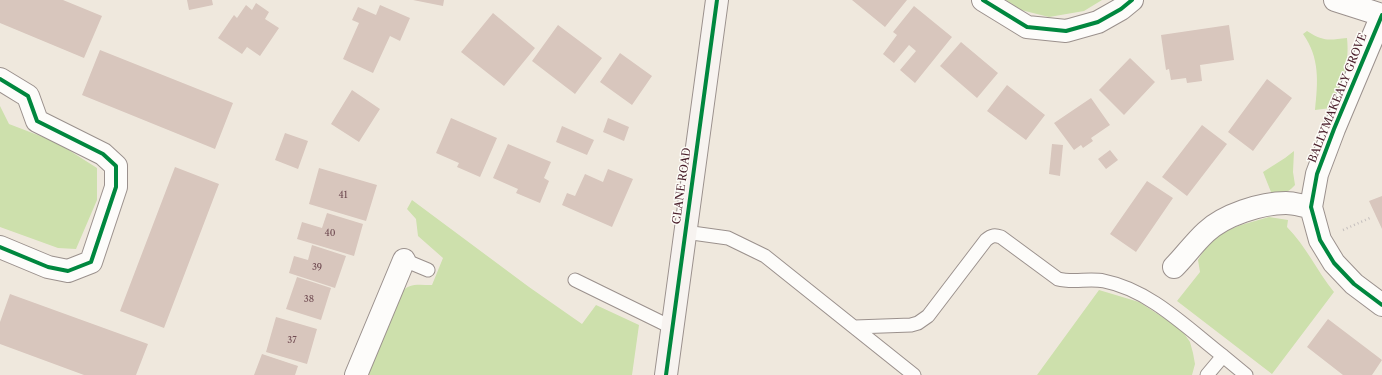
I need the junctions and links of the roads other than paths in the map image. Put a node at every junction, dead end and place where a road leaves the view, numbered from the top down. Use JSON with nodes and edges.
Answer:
{"nodes":[{"id":1,"x":717,"y":0,"type":"edge"},
{"id":2,"x":983,"y":0,"type":"edge"},
{"id":3,"x":1132,"y":0,"type":"edge"},
{"id":4,"x":1335,"y":0,"type":"edge"},
{"id":5,"x":1382,"y":15,"type":"edge"},
{"id":6,"x":0,"y":79,"type":"edge"},
{"id":7,"x":1311,"y":207,"type":"junction"},
{"id":8,"x":685,"y":232,"type":"junction"},
{"id":9,"x":0,"y":247,"type":"edge"},
{"id":10,"x":404,"y":260,"type":"joint"},
{"id":11,"x":1174,"y":267,"type":"dead end"},
{"id":12,"x":428,"y":270,"type":"dead end"},
{"id":13,"x":575,"y":280,"type":"dead end"},
{"id":14,"x":1382,"y":305,"type":"edge"},
{"id":15,"x":855,"y":327,"type":"junction"},
{"id":16,"x":673,"y":328,"type":"junction"},
{"id":17,"x":1223,"y":356,"type":"junction"},
{"id":18,"x":356,"y":375,"type":"edge"},
{"id":19,"x":666,"y":375,"type":"edge"},
{"id":20,"x":914,"y":375,"type":"edge"},
{"id":21,"x":1207,"y":375,"type":"edge"},
{"id":22,"x":1246,"y":375,"type":"edge"}],
"edges":[{"from":1,"to":8,"type":"main road","name":"CLANE ROAD"},
{"from":2,"to":3,"type":"street"},
{"from":4,"to":5,"type":"street","name":"BALLYMAKEALY GROVE"},
{"from":5,"to":7,"type":"street","name":"BALLYMAKEALY GROVE"},
{"from":6,"to":9,"type":"street"},
{"from":7,"to":11,"type":"street"},
{"from":7,"to":14,"type":"street","name":"BALLYMAKEALY GROVE"},
{"from":8,"to":15,"type":"lane"},
{"from":8,"to":16,"type":"main road","name":"CLANE ROAD"},
{"from":10,"to":12,"type":"lane"},
{"from":10,"to":18,"type":"street"},
{"from":13,"to":16,"type":"lane"},
{"from":15,"to":17,"type":"lane"},
{"from":15,"to":20,"type":"lane"},
{"from":16,"to":19,"type":"main road","name":"CLANE ROAD"},
{"from":17,"to":21,"type":"lane"},
{"from":17,"to":22,"type":"lane"}]}
